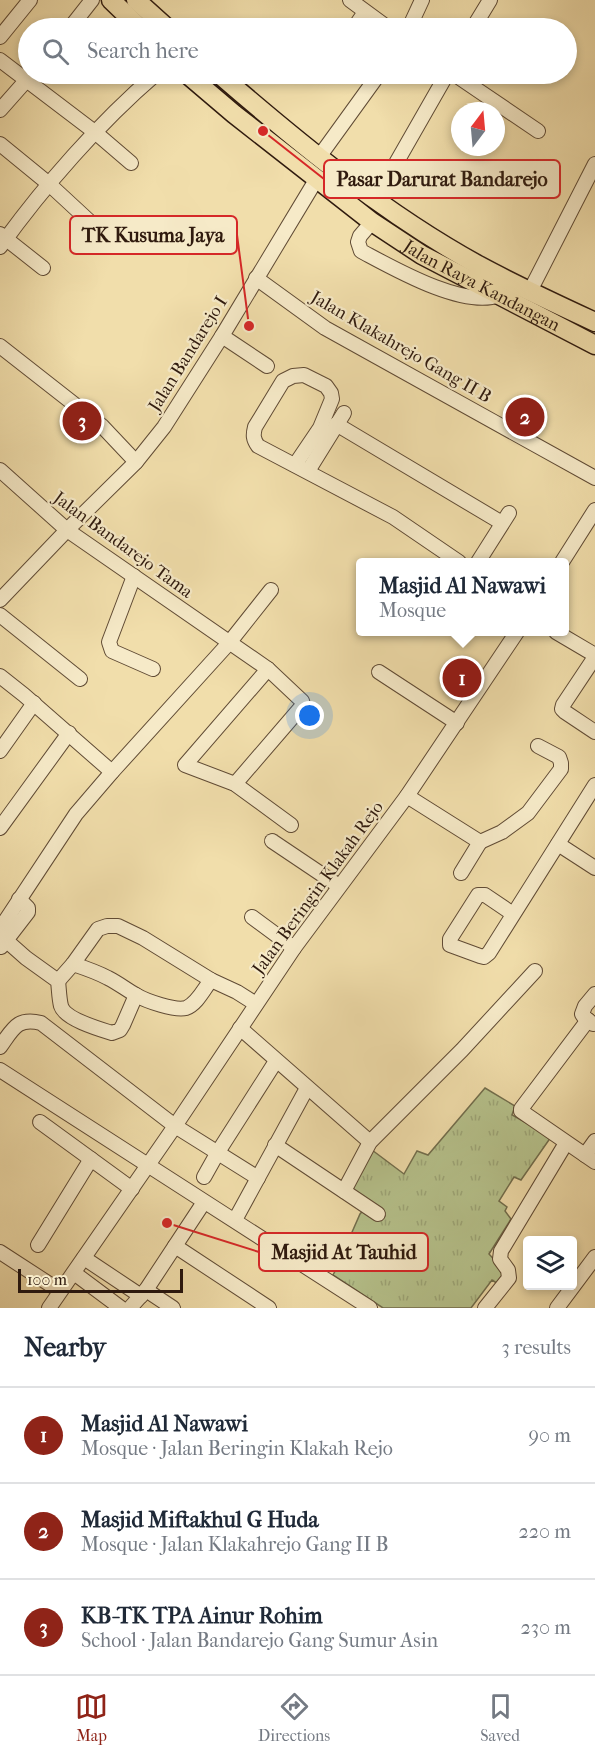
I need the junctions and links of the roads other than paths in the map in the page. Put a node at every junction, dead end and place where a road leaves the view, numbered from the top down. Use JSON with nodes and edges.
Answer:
{"nodes":[{"id":1,"x":30,"y":0,"type":"edge"},
{"id":2,"x":92,"y":0,"type":"edge"},
{"id":3,"x":111,"y":0,"type":"edge"},
{"id":4,"x":135,"y":0,"type":"edge"},
{"id":5,"x":350,"y":0,"type":"edge"},
{"id":6,"x":422,"y":0,"type":"edge"},
{"id":7,"x":490,"y":0,"type":"edge"},
{"id":8,"x":365,"y":7,"type":"edge"},
{"id":9,"x":78,"y":18,"type":"edge"},
{"id":10,"x":130,"y":18,"type":"edge"},
{"id":11,"x":156,"y":18,"type":"edge"},
{"id":12,"x":377,"y":18,"type":"edge"},
{"id":13,"x":414,"y":18,"type":"edge"},
{"id":14,"x":480,"y":18,"type":"edge"},
{"id":15,"x":2,"y":30,"type":"edge"},
{"id":16,"x":0,"y":60,"type":"edge"},
{"id":17,"x":18,"y":70,"type":"edge"},
{"id":18,"x":24,"y":84,"type":"edge"},
{"id":19,"x":38,"y":84,"type":"edge"},
{"id":20,"x":144,"y":84,"type":"edge"},
{"id":21,"x":199,"y":84,"type":"edge"},
{"id":22,"x":225,"y":84,"type":"edge"},
{"id":23,"x":231,"y":84,"type":"edge"},
{"id":24,"x":372,"y":84,"type":"edge"},
{"id":25,"x":441,"y":84,"type":"edge"},
{"id":26,"x":469,"y":84,"type":"edge"},
{"id":27,"x":212,"y":96,"type":"junction"},
{"id":28,"x":248,"y":99,"type":"junction"},
{"id":29,"x":0,"y":110,"type":"edge"},
{"id":30,"x":234,"y":114,"type":"junction"},
{"id":31,"x":538,"y":131,"type":"dead end"},
{"id":32,"x":96,"y":133,"type":"junction"},
{"id":33,"x":0,"y":144,"type":"edge"},
{"id":34,"x":319,"y":157,"type":"junction"},
{"id":35,"x":131,"y":163,"type":"dead end"},
{"id":36,"x":595,"y":164,"type":"edge"},
{"id":37,"x":316,"y":180,"type":"junction"},
{"id":38,"x":49,"y":184,"type":"junction"},
{"id":39,"x":589,"y":190,"type":"edge"},
{"id":40,"x":375,"y":200,"type":"junction"},
{"id":41,"x":88,"y":221,"type":"dead end"},
{"id":42,"x":372,"y":222,"type":"junction"},
{"id":43,"x":2,"y":240,"type":"edge"},
{"id":44,"x":43,"y":268,"type":"dead end"},
{"id":45,"x":256,"y":278,"type":"junction"},
{"id":46,"x":530,"y":291,"type":"junction"},
{"id":47,"x":499,"y":295,"type":"junction"},
{"id":48,"x":595,"y":322,"type":"edge"},
{"id":49,"x":222,"y":336,"type":"junction"},
{"id":50,"x":595,"y":345,"type":"edge"},
{"id":51,"x":0,"y":346,"type":"edge"},
{"id":52,"x":267,"y":366,"type":"dead end"},
{"id":53,"x":136,"y":462,"type":"junction"},
{"id":54,"x":301,"y":468,"type":"junction"},
{"id":55,"x":0,"y":470,"type":"edge"},
{"id":56,"x":595,"y":478,"type":"edge"},
{"id":57,"x":595,"y":510,"type":"edge"},
{"id":58,"x":67,"y":530,"type":"junction"},
{"id":59,"x":453,"y":558,"type":"edge"},
{"id":60,"x":481,"y":558,"type":"edge"},
{"id":61,"x":565,"y":558,"type":"edge"},
{"id":62,"x":134,"y":576,"type":"junction"},
{"id":63,"x":271,"y":590,"type":"dead end"},
{"id":64,"x":0,"y":600,"type":"edge"},
{"id":65,"x":0,"y":615,"type":"edge"},
{"id":66,"x":511,"y":636,"type":"edge"},
{"id":67,"x":562,"y":636,"type":"edge"},
{"id":68,"x":229,"y":643,"type":"junction"},
{"id":69,"x":595,"y":656,"type":"edge"},
{"id":70,"x":153,"y":669,"type":"dead end"},
{"id":71,"x":268,"y":669,"type":"junction"},
{"id":72,"x":380,"y":672,"type":"dead end"},
{"id":73,"x":0,"y":676,"type":"edge"},
{"id":74,"x":80,"y":679,"type":"dead end"},
{"id":75,"x":34,"y":703,"type":"junction"},
{"id":76,"x":457,"y":723,"type":"junction"},
{"id":77,"x":595,"y":732,"type":"edge"},
{"id":78,"x":69,"y":734,"type":"junction"},
{"id":79,"x":538,"y":746,"type":"dead end"},
{"id":80,"x":1,"y":749,"type":"edge"},
{"id":81,"x":111,"y":772,"type":"junction"},
{"id":82,"x":235,"y":784,"type":"junction"},
{"id":83,"x":595,"y":785,"type":"edge"},
{"id":84,"x":407,"y":796,"type":"junction"},
{"id":85,"x":590,"y":802,"type":"edge"},
{"id":86,"x":291,"y":825,"type":"dead end"},
{"id":87,"x":0,"y":828,"type":"edge"},
{"id":88,"x":272,"y":841,"type":"dead end"},
{"id":89,"x":480,"y":842,"type":"junction"},
{"id":90,"x":558,"y":844,"type":"junction"},
{"id":91,"x":595,"y":868,"type":"edge"},
{"id":92,"x":461,"y":873,"type":"dead end"},
{"id":93,"x":339,"y":886,"type":"junction"},
{"id":94,"x":513,"y":914,"type":"junction"},
{"id":95,"x":252,"y":917,"type":"dead end"},
{"id":96,"x":1,"y":938,"type":"edge"},
{"id":97,"x":294,"y":948,"type":"junction"},
{"id":98,"x":73,"y":964,"type":"junction"},
{"id":99,"x":535,"y":971,"type":"dead end"},
{"id":100,"x":211,"y":980,"type":"junction"},
{"id":101,"x":58,"y":981,"type":"junction"},
{"id":102,"x":595,"y":994,"type":"edge"},
{"id":103,"x":136,"y":995,"type":"junction"},
{"id":104,"x":256,"y":1004,"type":"junction"},
{"id":105,"x":592,"y":1023,"type":"edge"},
{"id":106,"x":240,"y":1028,"type":"junction"},
{"id":107,"x":0,"y":1047,"type":"edge"},
{"id":108,"x":276,"y":1061,"type":"junction"},
{"id":109,"x":0,"y":1070,"type":"edge"},
{"id":110,"x":307,"y":1088,"type":"junction"},
{"id":111,"x":40,"y":1122,"type":"dead end"},
{"id":112,"x":175,"y":1126,"type":"junction"},
{"id":113,"x":595,"y":1141,"type":"edge"},
{"id":114,"x":370,"y":1142,"type":"junction"},
{"id":115,"x":566,"y":1143,"type":"junction"},
{"id":116,"x":275,"y":1145,"type":"junction"},
{"id":117,"x":218,"y":1152,"type":"junction"},
{"id":118,"x":91,"y":1159,"type":"junction"},
{"id":119,"x":590,"y":1159,"type":"edge"},
{"id":120,"x":148,"y":1166,"type":"junction"},
{"id":121,"x":204,"y":1177,"type":"dead end"},
{"id":122,"x":258,"y":1178,"type":"junction"},
{"id":123,"x":132,"y":1189,"type":"junction"},
{"id":124,"x":344,"y":1191,"type":"junction"},
{"id":125,"x":204,"y":1202,"type":"junction"},
{"id":126,"x":378,"y":1214,"type":"dead end"},
{"id":127,"x":235,"y":1220,"type":"junction"},
{"id":128,"x":38,"y":1245,"type":"dead end"},
{"id":129,"x":175,"y":1246,"type":"junction"},
{"id":130,"x":0,"y":1252,"type":"edge"},
{"id":131,"x":595,"y":1257,"type":"edge"},
{"id":132,"x":84,"y":1258,"type":"junction"},
{"id":133,"x":74,"y":1273,"type":"junction"},
{"id":134,"x":60,"y":1291,"type":"junction"},
{"id":135,"x":143,"y":1293,"type":"junction"},
{"id":136,"x":49,"y":1308,"type":"edge"},
{"id":137,"x":122,"y":1308,"type":"edge"},
{"id":138,"x":130,"y":1308,"type":"edge"},
{"id":139,"x":172,"y":1308,"type":"edge"},
{"id":140,"x":269,"y":1308,"type":"edge"},
{"id":141,"x":370,"y":1308,"type":"edge"},
{"id":142,"x":486,"y":1308,"type":"edge"},
{"id":143,"x":557,"y":1308,"type":"edge"}],
"edges":[{"from":1,"to":15,"type":"street"},
{"from":2,"to":9,"type":"street"},
{"from":3,"to":10,"type":"main road"},
{"from":4,"to":11,"type":"main road"},
{"from":5,"to":8,"type":"street"},
{"from":6,"to":13,"type":"street"},
{"from":7,"to":14,"type":"street"},
{"from":8,"to":12,"type":"street"},
{"from":16,"to":17,"type":"street"},
{"from":18,"to":29,"type":"street"},
{"from":19,"to":32,"type":"street"},
{"from":20,"to":32,"type":"street"},
{"from":21,"to":27,"type":"main road","name":"Jalan Raya Kandangan"},
{"from":22,"to":27,"type":"main road"},
{"from":23,"to":28,"type":"main road","name":"Jalan Raya Kandangan"},
{"from":24,"to":34,"type":"street"},
{"from":25,"to":40,"type":"street"},
{"from":26,"to":31,"type":"street"},
{"from":27,"to":30,"type":"main road","name":"Jalan Raya Kandangan"},
{"from":28,"to":30,"type":"main road"},
{"from":28,"to":34,"type":"main road","name":"Jalan Raya Kandangan"},
{"from":30,"to":37,"type":"main road","name":"Jalan Raya Kandangan"},
{"from":32,"to":35,"type":"street"},
{"from":32,"to":38,"type":"street"},
{"from":33,"to":38,"type":"street"},
{"from":34,"to":40,"type":"main road","name":"Jalan Raya Kandangan"},
{"from":36,"to":39,"type":"street"},
{"from":37,"to":42,"type":"main road","name":"Jalan Raya Kandangan"},
{"from":37,"to":45,"type":"street","name":"Jalan Bandarejo I"},
{"from":38,"to":41,"type":"street"},
{"from":38,"to":43,"type":"street"},
{"from":39,"to":46,"type":"street"},
{"from":40,"to":46,"type":"main road","name":"Jalan Raya Kandangan"},
{"from":42,"to":47,"type":"main road","name":"Jalan Raya Kandangan"},
{"from":42,"to":47,"type":"street"},
{"from":43,"to":44,"type":"street"},
{"from":45,"to":49,"type":"street","name":"Jalan Bandarejo I"},
{"from":45,"to":56,"type":"street","name":"Jalan Klakahrejo Gang II B"},
{"from":46,"to":48,"type":"main road","name":"Jalan Raya Kandangan"},
{"from":47,"to":50,"type":"main road","name":"Jalan Raya Kandangan"},
{"from":49,"to":52,"type":"street"},
{"from":49,"to":53,"type":"street","name":"Jalan Bandarejo I"},
{"from":51,"to":53,"type":"street"},
{"from":53,"to":58,"type":"street","name":"Jalan Bandarejo I"},
{"from":54,"to":54,"type":"street"},
{"from":54,"to":59,"type":"street"},
{"from":54,"to":60,"type":"street"},
{"from":55,"to":58,"type":"street","name":"Jalan Bandarejo Tama"},
{"from":57,"to":61,"type":"street"},
{"from":58,"to":62,"type":"street","name":"Jalan Bandarejo Tama"},
{"from":58,"to":64,"type":"street","name":"Jalan Bandarejo I"},
{"from":62,"to":68,"type":"street","name":"Jalan Bandarejo Tama"},
{"from":62,"to":70,"type":"street"},
{"from":63,"to":68,"type":"street"},
{"from":65,"to":74,"type":"street"},
{"from":66,"to":76,"type":"street","name":"Jalan Beringin Klakah Rejo"},
{"from":67,"to":69,"type":"street"},
{"from":68,"to":71,"type":"street","name":"Jalan Bandarejo Tama"},
{"from":68,"to":81,"type":"street"},
{"from":69,"to":77,"type":"street"},
{"from":71,"to":82,"type":"street","name":"Jalan Bandarejo Tama"},
{"from":71,"to":82,"type":"street"},
{"from":72,"to":76,"type":"street"},
{"from":73,"to":75,"type":"street"},
{"from":75,"to":78,"type":"street"},
{"from":75,"to":80,"type":"street"},
{"from":76,"to":84,"type":"street","name":"Jalan Beringin Klakah Rejo"},
{"from":78,"to":81,"type":"street"},
{"from":78,"to":87,"type":"street"},
{"from":79,"to":89,"type":"street"},
{"from":81,"to":96,"type":"street"},
{"from":82,"to":86,"type":"street"},
{"from":83,"to":85,"type":"street"},
{"from":84,"to":89,"type":"street"},
{"from":84,"to":93,"type":"street","name":"Jalan Beringin Klakah Rejo"},
{"from":85,"to":90,"type":"street"},
{"from":88,"to":93,"type":"street"},
{"from":89,"to":92,"type":"street"},
{"from":90,"to":91,"type":"street"},
{"from":90,"to":94,"type":"street"},
{"from":93,"to":97,"type":"street","name":"Jalan Beringin Klakah Rejo"},
{"from":94,"to":94,"type":"street"},
{"from":95,"to":97,"type":"street"},
{"from":96,"to":101,"type":"street"},
{"from":97,"to":104,"type":"street","name":"Jalan Beringin Klakah Rejo"},
{"from":98,"to":100,"type":"street"},
{"from":98,"to":101,"type":"street"},
{"from":98,"to":103,"type":"street"},
{"from":99,"to":114,"type":"street"},
{"from":100,"to":103,"type":"street"},
{"from":100,"to":104,"type":"street"},
{"from":101,"to":103,"type":"street"},
{"from":102,"to":105,"type":"street"},
{"from":104,"to":106,"type":"street","name":"Jalan Beringin Klakah Rejo"},
{"from":105,"to":115,"type":"street"},
{"from":106,"to":108,"type":"street"},
{"from":106,"to":112,"type":"street","name":"Jalan Beringin Klakah Rejo"},
{"from":107,"to":112,"type":"street"},
{"from":108,"to":110,"type":"street"},
{"from":108,"to":117,"type":"street"},
{"from":109,"to":120,"type":"street"},
{"from":110,"to":114,"type":"street"},
{"from":110,"to":116,"type":"street"},
{"from":111,"to":118,"type":"street"},
{"from":112,"to":117,"type":"street"},
{"from":112,"to":120,"type":"street","name":"Jalan Beringin Klakah Rejo"},
{"from":113,"to":119,"type":"street"},
{"from":114,"to":124,"type":"street"},
{"from":115,"to":119,"type":"street"},
{"from":115,"to":142,"type":"street"},
{"from":116,"to":122,"type":"street"},
{"from":116,"to":124,"type":"street"},
{"from":117,"to":121,"type":"street"},
{"from":117,"to":122,"type":"street"},
{"from":118,"to":123,"type":"street"},
{"from":118,"to":128,"type":"street"},
{"from":120,"to":123,"type":"street","name":"Jalan Beringin Klakah Rejo"},
{"from":120,"to":125,"type":"street"},
{"from":122,"to":127,"type":"street"},
{"from":123,"to":132,"type":"street","name":"Jalan Beringin Klakah Rejo"},
{"from":124,"to":126,"type":"street"},
{"from":125,"to":127,"type":"street"},
{"from":125,"to":129,"type":"street"},
{"from":127,"to":141,"type":"street"},
{"from":129,"to":135,"type":"street"},
{"from":129,"to":140,"type":"street"},
{"from":130,"to":134,"type":"street"},
{"from":131,"to":143,"type":"street"},
{"from":132,"to":133,"type":"street","name":"Jalan Beringin Klakah Rejo"},
{"from":132,"to":135,"type":"street"},
{"from":133,"to":134,"type":"street","name":"Jalan Beringin Klakah Rejo"},
{"from":133,"to":137,"type":"street"},
{"from":134,"to":136,"type":"street","name":"Jalan Beringin Klakah Rejo"},
{"from":135,"to":138,"type":"street"},
{"from":135,"to":139,"type":"street"}]}
